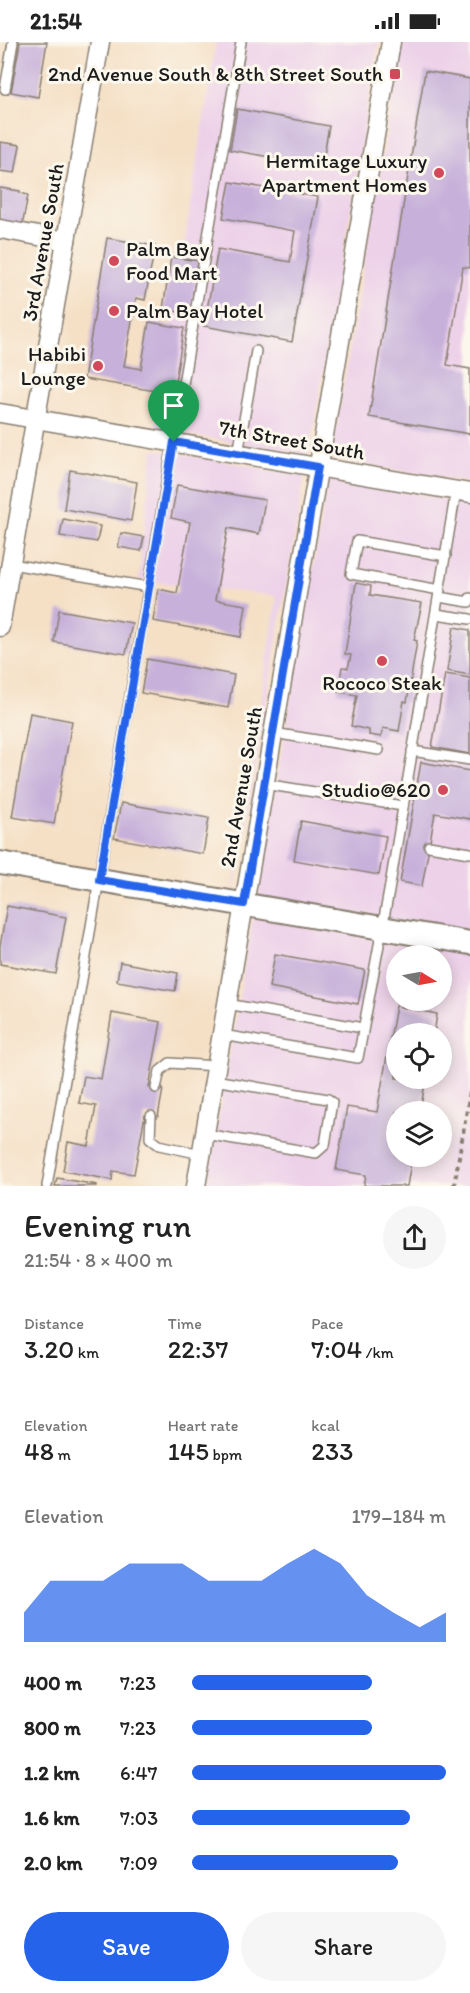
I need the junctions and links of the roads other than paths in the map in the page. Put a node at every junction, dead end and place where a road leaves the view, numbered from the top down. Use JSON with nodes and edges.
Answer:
{"nodes":[{"id":1,"x":13,"y":42,"type":"edge"},
{"id":2,"x":100,"y":42,"type":"edge"},
{"id":3,"x":241,"y":42,"type":"edge"},
{"id":4,"x":391,"y":42,"type":"edge"},
{"id":5,"x":5,"y":89,"type":"dead end"},
{"id":6,"x":0,"y":229,"type":"edge"},
{"id":7,"x":66,"y":241,"type":"junction"},
{"id":8,"x":256,"y":351,"type":"dead end"},
{"id":9,"x":0,"y":413,"type":"edge"},
{"id":10,"x":35,"y":419,"type":"junction"},
{"id":11,"x":174,"y":442,"type":"junction"},
{"id":12,"x":238,"y":454,"type":"junction"},
{"id":13,"x":318,"y":467,"type":"junction"},
{"id":14,"x":463,"y":492,"type":"edge"},
{"id":15,"x":446,"y":556,"type":"junction"},
{"id":16,"x":11,"y":564,"type":"junction"},
{"id":17,"x":149,"y":587,"type":"junction"},
{"id":18,"x":439,"y":593,"type":"junction"},
{"id":19,"x":470,"y":598,"type":"edge"},
{"id":20,"x":436,"y":614,"type":"junction"},
{"id":21,"x":470,"y":620,"type":"edge"},
{"id":22,"x":0,"y":627,"type":"edge"},
{"id":23,"x":273,"y":733,"type":"junction"},
{"id":24,"x":379,"y":750,"type":"dead end"},
{"id":25,"x":412,"y":751,"type":"junction"},
{"id":26,"x":470,"y":760,"type":"edge"},
{"id":27,"x":264,"y":784,"type":"junction"},
{"id":28,"x":404,"y":806,"type":"junction"},
{"id":29,"x":429,"y":846,"type":"dead end"},
{"id":30,"x":470,"y":853,"type":"edge"},
{"id":31,"x":0,"y":863,"type":"edge"},
{"id":32,"x":99,"y":880,"type":"junction"},
{"id":33,"x":244,"y":904,"type":"junction"},
{"id":34,"x":382,"y":928,"type":"junction"},
{"id":35,"x":470,"y":943,"type":"edge"},
{"id":36,"x":227,"y":1004,"type":"junction"},
{"id":37,"x":363,"y":1028,"type":"junction"},
{"id":38,"x":222,"y":1035,"type":"junction"},
{"id":39,"x":215,"y":1073,"type":"junction"},
{"id":40,"x":156,"y":1088,"type":"dead end"},
{"id":41,"x":151,"y":1116,"type":"dead end"},
{"id":42,"x":205,"y":1134,"type":"junction"},
{"id":43,"x":201,"y":1154,"type":"junction"},
{"id":44,"x":47,"y":1186,"type":"edge"},
{"id":45,"x":196,"y":1186,"type":"edge"}],
"edges":[{"from":1,"to":5,"type":"lane"},
{"from":2,"to":7,"type":"street","name":"3rd Avenue South"},
{"from":3,"to":11,"type":"lane"},
{"from":4,"to":13,"type":"street","name":"2nd Avenue South"},
{"from":6,"to":7,"type":"street"},
{"from":7,"to":10,"type":"street","name":"3rd Avenue South"},
{"from":8,"to":12,"type":"lane"},
{"from":9,"to":10,"type":"street","name":"7th Street South"},
{"from":10,"to":11,"type":"street","name":"7th Street South"},
{"from":10,"to":16,"type":"street","name":"3rd Avenue South"},
{"from":11,"to":12,"type":"street","name":"7th Street South"},
{"from":11,"to":17,"type":"lane"},
{"from":12,"to":13,"type":"street","name":"7th Street South"},
{"from":13,"to":14,"type":"street","name":"7th Street South"},
{"from":13,"to":23,"type":"street","name":"2nd Avenue South"},
{"from":14,"to":15,"type":"lane"},
{"from":15,"to":18,"type":"lane"},
{"from":15,"to":18,"type":"lane"},
{"from":16,"to":17,"type":"lane"},
{"from":16,"to":22,"type":"street","name":"3rd Avenue South"},
{"from":17,"to":32,"type":"lane"},
{"from":18,"to":19,"type":"lane"},
{"from":18,"to":20,"type":"lane"},
{"from":20,"to":21,"type":"lane"},
{"from":20,"to":25,"type":"lane"},
{"from":23,"to":24,"type":"lane"},
{"from":23,"to":27,"type":"street","name":"2nd Avenue South"},
{"from":25,"to":26,"type":"lane"},
{"from":25,"to":28,"type":"lane"},
{"from":27,"to":28,"type":"lane"},
{"from":27,"to":33,"type":"street","name":"2nd Avenue South"},
{"from":28,"to":34,"type":"lane"},
{"from":29,"to":30,"type":"lane"},
{"from":31,"to":32,"type":"street"},
{"from":32,"to":33,"type":"street"},
{"from":32,"to":44,"type":"lane"},
{"from":33,"to":34,"type":"street"},
{"from":33,"to":36,"type":"street","name":"2nd Avenue South"},
{"from":34,"to":35,"type":"street"},
{"from":34,"to":37,"type":"lane"},
{"from":36,"to":37,"type":"lane"},
{"from":36,"to":38,"type":"street","name":"2nd Avenue South"},
{"from":37,"to":38,"type":"lane"},
{"from":38,"to":39,"type":"street","name":"2nd Avenue South"},
{"from":39,"to":40,"type":"lane"},
{"from":39,"to":42,"type":"street","name":"2nd Avenue South"},
{"from":39,"to":42,"type":"lane"},
{"from":41,"to":43,"type":"lane"},
{"from":42,"to":43,"type":"street","name":"2nd Avenue South"},
{"from":43,"to":45,"type":"street","name":"2nd Avenue South"}]}
